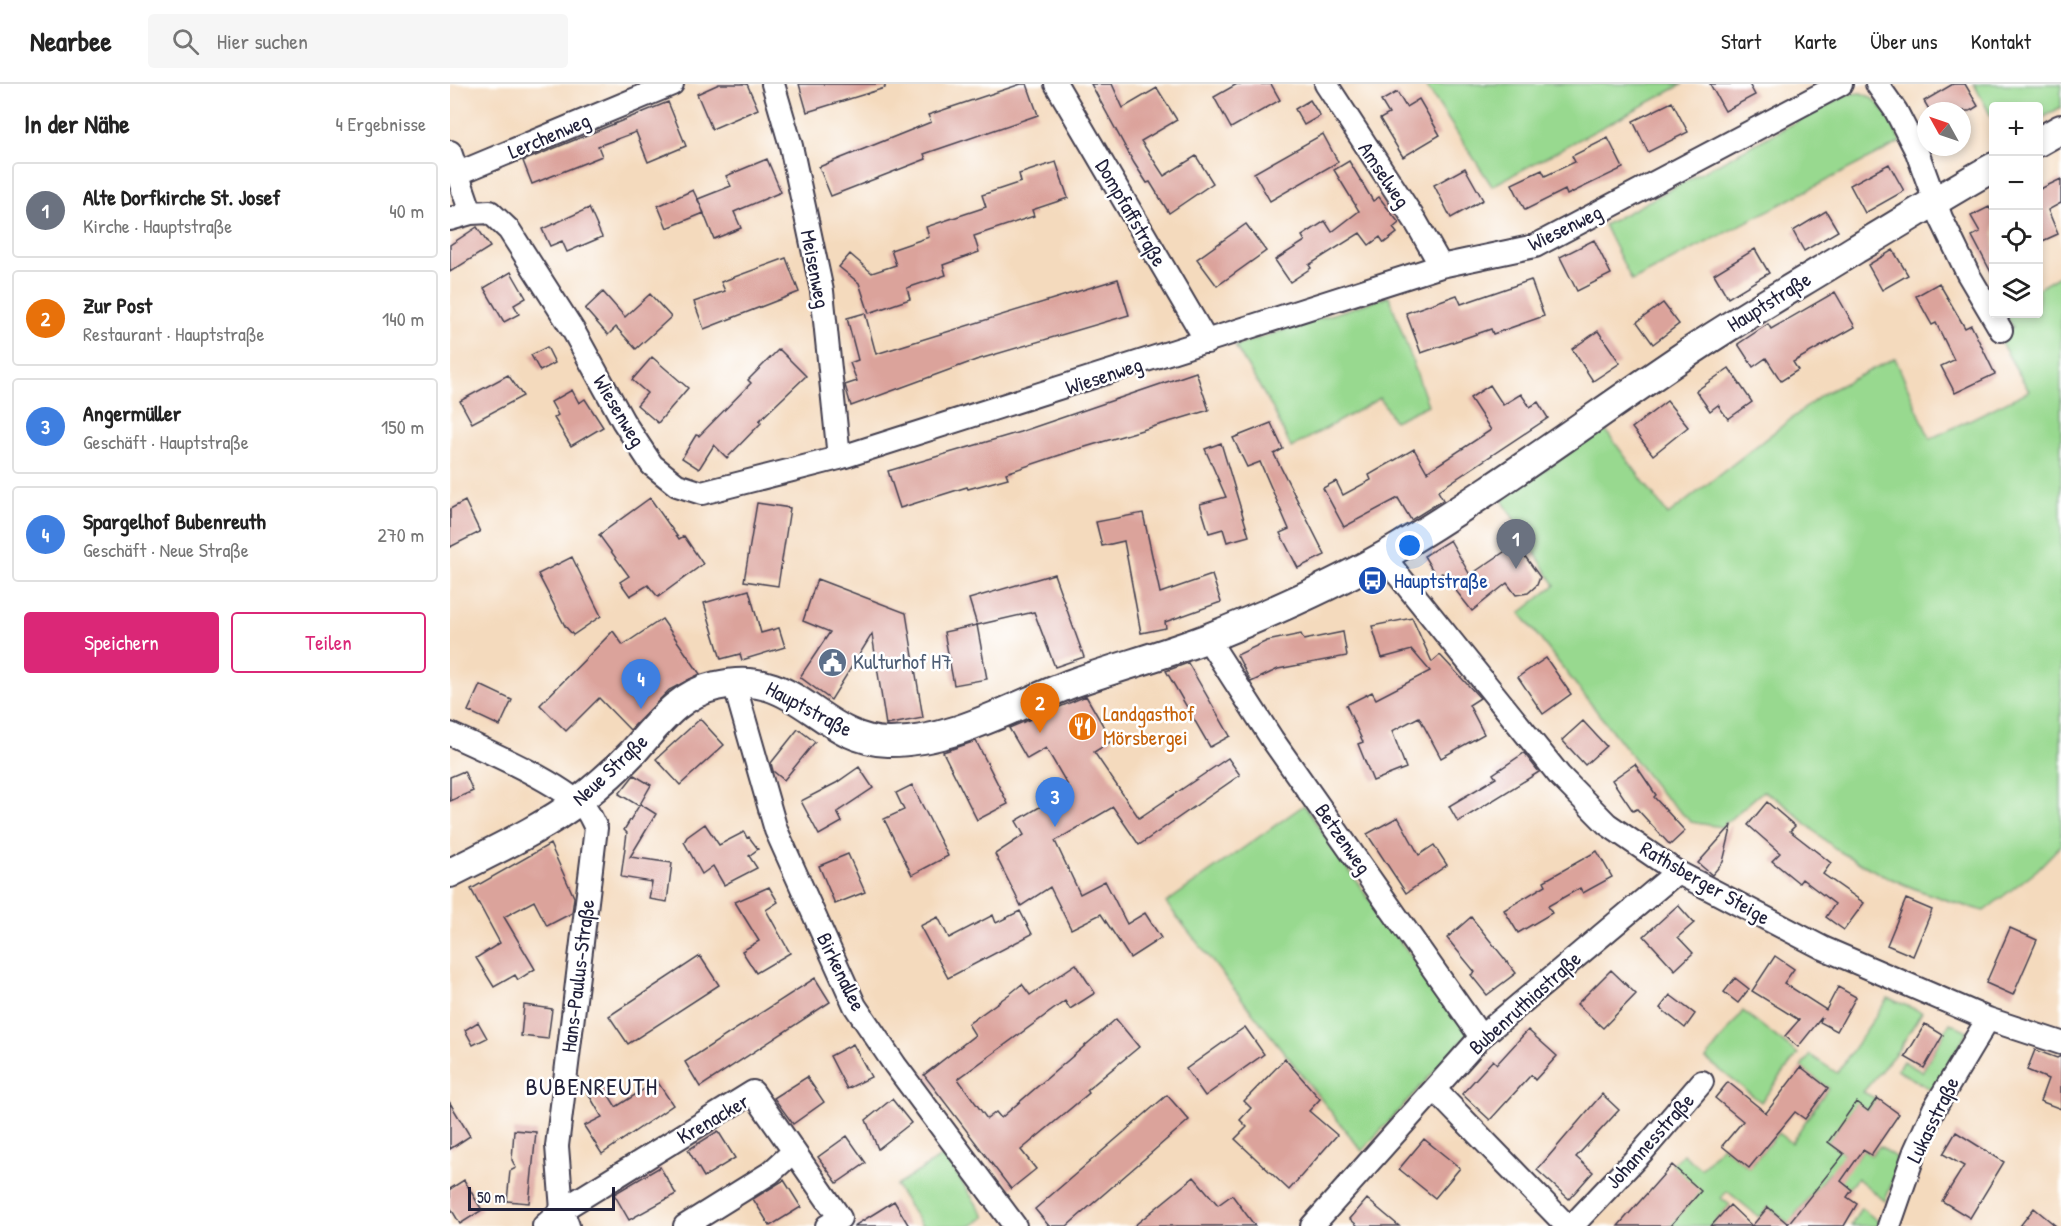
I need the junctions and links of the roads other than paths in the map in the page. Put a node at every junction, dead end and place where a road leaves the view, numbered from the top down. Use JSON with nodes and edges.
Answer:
{"nodes":[{"id":1,"x":672,"y":84,"type":"edge"},
{"id":2,"x":773,"y":84,"type":"edge"},
{"id":3,"x":1056,"y":84,"type":"edge"},
{"id":4,"x":1326,"y":84,"type":"edge"},
{"id":5,"x":1841,"y":84,"type":"edge"},
{"id":6,"x":1877,"y":84,"type":"edge"},
{"id":7,"x":2061,"y":129,"type":"edge"},
{"id":8,"x":2043,"y":139,"type":"edge"},
{"id":9,"x":450,"y":152,"type":"edge"},
{"id":10,"x":1989,"y":170,"type":"edge"},
{"id":11,"x":459,"y":173,"type":"junction"},
{"id":12,"x":1934,"y":201,"type":"junction"},
{"id":13,"x":461,"y":216,"type":"edge"},
{"id":14,"x":1441,"y":267,"type":"junction"},
{"id":15,"x":2001,"y":330,"type":"dead end"},
{"id":16,"x":1207,"y":342,"type":"junction"},
{"id":17,"x":839,"y":458,"type":"junction"},
{"id":18,"x":1383,"y":556,"type":"junction"},
{"id":19,"x":1207,"y":638,"type":"junction"},
{"id":20,"x":734,"y":683,"type":"junction"},
{"id":21,"x":450,"y":734,"type":"edge"},
{"id":22,"x":578,"y":802,"type":"junction"},
{"id":23,"x":1677,"y":872,"type":"junction"},
{"id":24,"x":450,"y":873,"type":"edge"},
{"id":25,"x":1988,"y":1019,"type":"junction"},
{"id":26,"x":1481,"y":1037,"type":"junction"},
{"id":27,"x":2061,"y":1043,"type":"edge"},
{"id":28,"x":1702,"y":1083,"type":"dead end"},
{"id":29,"x":1435,"y":1090,"type":"junction"},
{"id":30,"x":794,"y":1152,"type":"junction"},
{"id":31,"x":565,"y":1218,"type":"edge"},
{"id":32,"x":544,"y":1226,"type":"edge"},
{"id":33,"x":685,"y":1226,"type":"edge"},
{"id":34,"x":827,"y":1226,"type":"edge"},
{"id":35,"x":1015,"y":1226,"type":"edge"},
{"id":36,"x":1312,"y":1226,"type":"edge"},
{"id":37,"x":1567,"y":1226,"type":"edge"},
{"id":38,"x":1572,"y":1226,"type":"edge"},
{"id":39,"x":1889,"y":1226,"type":"edge"}],
"edges":[{"from":1,"to":11,"type":"street","name":"Lerchenweg"},
{"from":2,"to":17,"type":"street","name":"Meisenweg"},
{"from":3,"to":16,"type":"street","name":"Dompfaffstraße"},
{"from":4,"to":14,"type":"street","name":"Amselweg"},
{"from":5,"to":14,"type":"street","name":"Wiesenweg"},
{"from":6,"to":12,"type":"street"},
{"from":7,"to":8,"type":"street"},
{"from":9,"to":11,"type":"street","name":"Wiesenweg"},
{"from":10,"to":12,"type":"street","name":"Hauptstraße"},
{"from":11,"to":13,"type":"street","name":"Wiesenweg"},
{"from":12,"to":15,"type":"street"},
{"from":12,"to":18,"type":"street","name":"Hauptstraße"},
{"from":13,"to":17,"type":"street","name":"Wiesenweg"},
{"from":14,"to":16,"type":"street","name":"Wiesenweg"},
{"from":16,"to":17,"type":"street","name":"Wiesenweg"},
{"from":18,"to":19,"type":"street","name":"Hauptstraße"},
{"from":18,"to":23,"type":"street","name":"Rathsberger Steige"},
{"from":19,"to":20,"type":"street","name":"Hauptstraße"},
{"from":19,"to":26,"type":"street","name":"Betzenweg"},
{"from":20,"to":22,"type":"street","name":"Neue Straße"},
{"from":20,"to":35,"type":"street","name":"Birkenallee"},
{"from":21,"to":22,"type":"street"},
{"from":22,"to":24,"type":"street","name":"Neue Straße"},
{"from":22,"to":31,"type":"street","name":"Hans-Paulus-Straße"},
{"from":23,"to":25,"type":"street","name":"Rathsberger Steige"},
{"from":23,"to":26,"type":"street","name":"Bubenruthiastraße"},
{"from":25,"to":27,"type":"street","name":"Rathsberger Steige"},
{"from":25,"to":39,"type":"street","name":"Lukasstraße"},
{"from":26,"to":29,"type":"street","name":"Bubenruthiastraße"},
{"from":28,"to":38,"type":"street","name":"Johannesstraße"},
{"from":29,"to":36,"type":"street","name":"Bubenruthiastraße"},
{"from":29,"to":37,"type":"street"},
{"from":30,"to":31,"type":"street","name":"Krenacker"},
{"from":30,"to":33,"type":"street"},
{"from":30,"to":34,"type":"street","name":"Krenacker"},
{"from":31,"to":32,"type":"street"}]}
